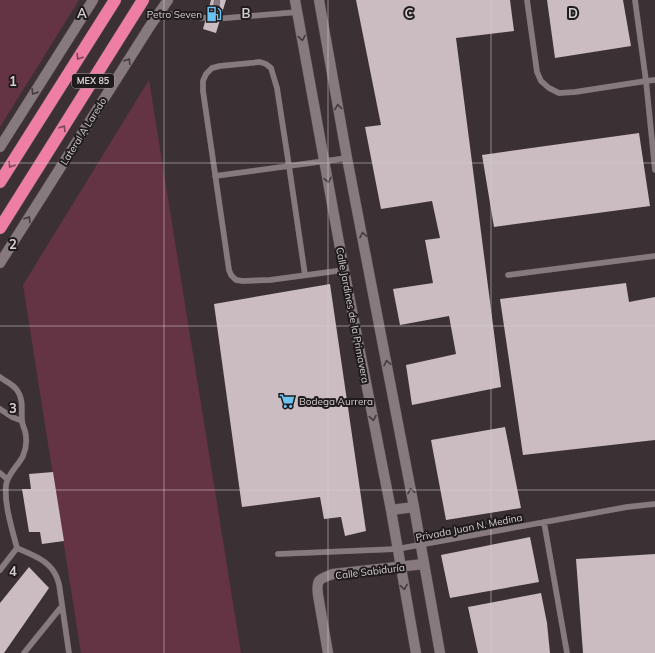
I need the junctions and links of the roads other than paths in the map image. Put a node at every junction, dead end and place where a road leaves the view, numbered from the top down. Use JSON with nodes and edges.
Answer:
{"nodes":[{"id":1,"x":93,"y":0,"type":"edge"},
{"id":2,"x":115,"y":0,"type":"edge"},
{"id":3,"x":143,"y":0,"type":"edge"},
{"id":4,"x":168,"y":0,"type":"edge"},
{"id":5,"x":217,"y":0,"type":"edge"},
{"id":6,"x":295,"y":0,"type":"edge"},
{"id":7,"x":319,"y":0,"type":"edge"},
{"id":8,"x":527,"y":0,"type":"edge"},
{"id":9,"x":635,"y":0,"type":"edge"},
{"id":10,"x":298,"y":12,"type":"junction"},
{"id":11,"x":159,"y":13,"type":"junction"},
{"id":12,"x":215,"y":19,"type":"junction"},
{"id":13,"x":655,"y":80,"type":"edge"},
{"id":14,"x":646,"y":81,"type":"junction"},
{"id":15,"x":0,"y":147,"type":"edge"},
{"id":16,"x":347,"y":158,"type":"junction"},
{"id":17,"x":324,"y":161,"type":"junction"},
{"id":18,"x":289,"y":166,"type":"junction"},
{"id":19,"x":655,"y":170,"type":"edge"},
{"id":20,"x":215,"y":176,"type":"junction"},
{"id":21,"x":0,"y":182,"type":"edge"},
{"id":22,"x":0,"y":228,"type":"edge"},
{"id":23,"x":655,"y":256,"type":"edge"},
{"id":24,"x":0,"y":263,"type":"edge"},
{"id":25,"x":344,"y":270,"type":"junction"},
{"id":26,"x":305,"y":275,"type":"junction"},
{"id":27,"x":508,"y":275,"type":"dead end"},
{"id":28,"x":0,"y":378,"type":"edge"},
{"id":29,"x":0,"y":409,"type":"edge"},
{"id":30,"x":22,"y":421,"type":"junction"},
{"id":31,"x":0,"y":473,"type":"edge"},
{"id":32,"x":8,"y":479,"type":"junction"},
{"id":33,"x":655,"y":504,"type":"edge"},
{"id":34,"x":414,"y":507,"type":"junction"},
{"id":35,"x":391,"y":510,"type":"junction"},
{"id":36,"x":544,"y":522,"type":"junction"},
{"id":37,"x":421,"y":545,"type":"junction"},
{"id":38,"x":17,"y":548,"type":"junction"},
{"id":39,"x":397,"y":549,"type":"junction"},
{"id":40,"x":278,"y":554,"type":"dead end"},
{"id":41,"x":424,"y":564,"type":"junction"},
{"id":42,"x":400,"y":567,"type":"junction"},
{"id":43,"x":0,"y":570,"type":"edge"},
{"id":44,"x":62,"y":606,"type":"junction"},
{"id":45,"x":24,"y":653,"type":"edge"},
{"id":46,"x":69,"y":653,"type":"edge"},
{"id":47,"x":328,"y":653,"type":"edge"},
{"id":48,"x":416,"y":653,"type":"edge"},
{"id":49,"x":440,"y":653,"type":"edge"},
{"id":50,"x":567,"y":653,"type":"edge"}],
"edges":[{"from":1,"to":15,"type":"street","one_way":true},
{"from":2,"to":21,"type":"highway","number":"MEX 85","one_way":true},
{"from":22,"to":3,"type":"highway","number":"MEX 85","one_way":true},
{"from":4,"to":11,"type":"street","name":"Lateral A Laredo"},
{"from":5,"to":12,"type":"lane"},
{"from":6,"to":10,"type":"street","name":"Calle Jardines de la Primavera"},
{"from":16,"to":7,"type":"street","one_way":true},
{"from":8,"to":14,"type":"lane"},
{"from":9,"to":14,"type":"lane"},
{"from":10,"to":12,"type":"lane"},
{"from":10,"to":17,"type":"street","name":"Calle Jardines de la Primavera","one_way":true},
{"from":11,"to":12,"type":"lane"},
{"from":24,"to":11,"type":"street","name":"Lateral A Laredo","one_way":true},
{"from":13,"to":14,"type":"lane"},
{"from":14,"to":19,"type":"lane"},
{"from":16,"to":17,"type":"lane"},
{"from":34,"to":16,"type":"street","one_way":true},
{"from":17,"to":18,"type":"lane"},
{"from":17,"to":25,"type":"street","name":"Calle Jardines de la Primavera","one_way":true},
{"from":18,"to":20,"type":"lane"},
{"from":18,"to":20,"type":"lane"},
{"from":18,"to":26,"type":"lane"},
{"from":20,"to":26,"type":"lane"},
{"from":23,"to":27,"type":"lane"},
{"from":25,"to":26,"type":"lane"},
{"from":25,"to":35,"type":"street","name":"Calle Jardines de la Primavera","one_way":true},
{"from":28,"to":30,"type":"lane"},
{"from":29,"to":30,"type":"lane"},
{"from":30,"to":32,"type":"lane"},
{"from":31,"to":32,"type":"lane"},
{"from":32,"to":38,"type":"lane"},
{"from":33,"to":36,"type":"lane","name":"Privada Juan N. Medina"},
{"from":34,"to":35,"type":"street"},
{"from":34,"to":37,"type":"street"},
{"from":35,"to":39,"type":"street","name":"Calle Jardines de la Primavera"},
{"from":36,"to":37,"type":"lane","name":"Privada Juan N. Medina"},
{"from":36,"to":50,"type":"lane"},
{"from":37,"to":39,"type":"lane","name":"Privada Juan N. Medina"},
{"from":37,"to":41,"type":"street"},
{"from":38,"to":43,"type":"lane"},
{"from":38,"to":44,"type":"lane"},
{"from":39,"to":40,"type":"lane","name":"Privada Juan N. Medina"},
{"from":39,"to":42,"type":"street","name":"Calle Jardines de la Primavera"},
{"from":41,"to":42,"type":"street","name":"Calle Sabiduría"},
{"from":41,"to":49,"type":"street"},
{"from":42,"to":47,"type":"street","name":"Calle Sabiduría"},
{"from":42,"to":48,"type":"street","name":"Calle Jardines de la Primavera","one_way":true},
{"from":44,"to":45,"type":"lane"},
{"from":44,"to":46,"type":"lane"}]}
